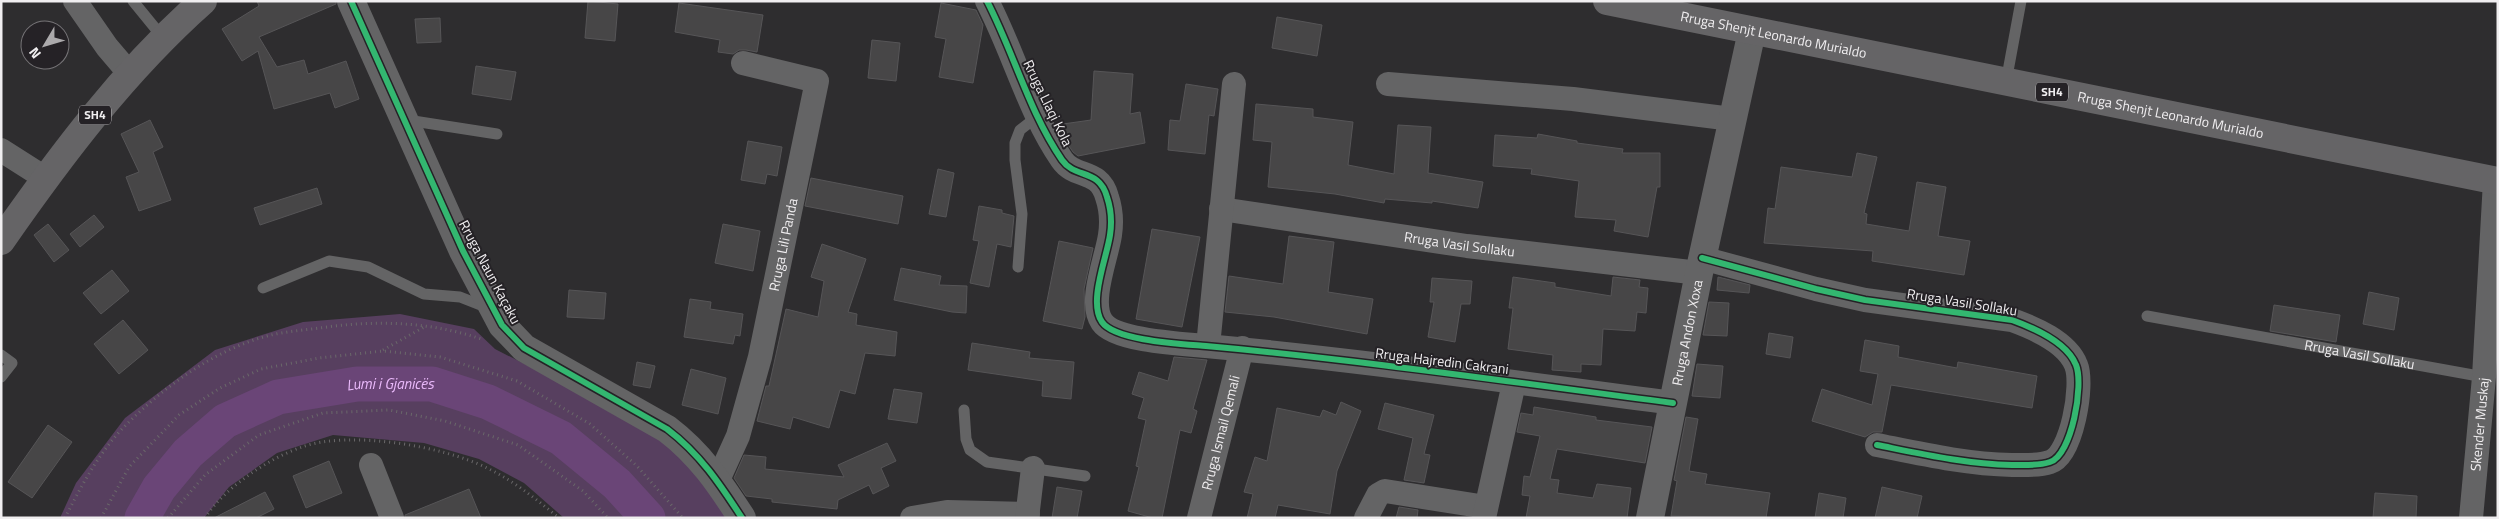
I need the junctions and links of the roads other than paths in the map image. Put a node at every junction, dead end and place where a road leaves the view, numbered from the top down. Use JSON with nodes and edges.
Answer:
{"nodes":[{"id":1,"x":75,"y":1,"type":"edge"},
{"id":2,"x":133,"y":1,"type":"edge"},
{"id":3,"x":204,"y":1,"type":"edge"},
{"id":4,"x":351,"y":1,"type":"edge"},
{"id":5,"x":987,"y":1,"type":"edge"},
{"id":6,"x":1607,"y":1,"type":"edge"},
{"id":7,"x":2021,"y":1,"type":"edge"},
{"id":8,"x":1752,"y":30,"type":"junction"},
{"id":9,"x":164,"y":39,"type":"junction"},
{"id":10,"x":743,"y":63,"type":"dead end"},
{"id":11,"x":130,"y":74,"type":"junction"},
{"id":12,"x":2006,"y":82,"type":"junction"},
{"id":13,"x":1234,"y":84,"type":"dead end"},
{"id":14,"x":1388,"y":84,"type":"dead end"},
{"id":15,"x":1038,"y":116,"type":"junction"},
{"id":16,"x":1732,"y":119,"type":"junction"},
{"id":17,"x":403,"y":120,"type":"junction"},
{"id":18,"x":497,"y":134,"type":"dead end"},
{"id":19,"x":1,"y":150,"type":"edge"},
{"id":20,"x":46,"y":178,"type":"junction"},
{"id":21,"x":2496,"y":181,"type":"edge"},
{"id":22,"x":1221,"y":209,"type":"junction"},
{"id":23,"x":1,"y":241,"type":"edge"},
{"id":24,"x":1701,"y":266,"type":"junction"},
{"id":25,"x":1018,"y":267,"type":"dead end"},
{"id":26,"x":263,"y":288,"type":"dead end"},
{"id":27,"x":494,"y":310,"type":"junction"},
{"id":28,"x":2147,"y":316,"type":"dead end"},
{"id":29,"x":1208,"y":346,"type":"junction"},
{"id":30,"x":1242,"y":348,"type":"junction"},
{"id":31,"x":1,"y":355,"type":"edge"},
{"id":32,"x":1,"y":377,"type":"edge"},
{"id":33,"x":2484,"y":377,"type":"junction"},
{"id":34,"x":1514,"y":383,"type":"junction"},
{"id":35,"x":1673,"y":403,"type":"junction"},
{"id":36,"x":964,"y":410,"type":"dead end"},
{"id":37,"x":1877,"y":445,"type":"dead end"},
{"id":38,"x":372,"y":465,"type":"dead end"},
{"id":39,"x":1033,"y":468,"type":"junction"},
{"id":40,"x":1085,"y":476,"type":"dead end"},
{"id":41,"x":718,"y":480,"type":"junction"},
{"id":42,"x":1485,"y":513,"type":"edge"},
{"id":43,"x":1027,"y":516,"type":"edge"},
{"id":44,"x":392,"y":518,"type":"edge"},
{"id":45,"x":742,"y":518,"type":"edge"},
{"id":46,"x":912,"y":518,"type":"edge"},
{"id":47,"x":1199,"y":518,"type":"edge"},
{"id":48,"x":1366,"y":518,"type":"edge"},
{"id":49,"x":1650,"y":518,"type":"edge"},
{"id":50,"x":2471,"y":518,"type":"edge"}],
"edges":[{"from":1,"to":11,"type":"street"},
{"from":2,"to":9,"type":"lane"},
{"from":3,"to":9,"type":"main road","number":"SH4"},
{"from":4,"to":17,"type":"street","name":"Rruga Naun Kaçaku"},
{"from":5,"to":15,"type":"street","name":"Rruga Llaqi Kola"},
{"from":6,"to":8,"type":"main road","name":"Rruga Shenjt Leonardo Murialdo","number":"SH4"},
{"from":7,"to":12,"type":"lane"},
{"from":8,"to":12,"type":"main road","name":"Rruga Shenjt Leonardo Murialdo","number":"SH4"},
{"from":8,"to":16,"type":"street","name":"Rruga Andon Xoxa"},
{"from":9,"to":11,"type":"main road","number":"SH4"},
{"from":10,"to":41,"type":"street","name":"Rruga Lili Panda"},
{"from":11,"to":20,"type":"main road","number":"SH4"},
{"from":12,"to":21,"type":"main road","name":"Rruga Shenjt Leonardo Murialdo","number":"SH4"},
{"from":13,"to":22,"type":"street"},
{"from":14,"to":16,"type":"street"},
{"from":15,"to":25,"type":"lane","name":"Rruga Llaqi Kola"},
{"from":15,"to":29,"type":"street","name":"Rruga Llaqi Kola"},
{"from":16,"to":24,"type":"street","name":"Rruga Andon Xoxa"},
{"from":17,"to":18,"type":"lane"},
{"from":17,"to":27,"type":"street","name":"Rruga Naun Kaçaku"},
{"from":19,"to":20,"type":"street"},
{"from":20,"to":23,"type":"main road","number":"SH4"},
{"from":21,"to":33,"type":"street","name":"Skender Muskaj"},
{"from":22,"to":24,"type":"street","name":"Rruga Vasil Sollaku"},
{"from":22,"to":29,"type":"street"},
{"from":24,"to":35,"type":"street","name":"Rruga Andon Xoxa"},
{"from":24,"to":37,"type":"street","name":"Rruga Vasil Sollaku"},
{"from":26,"to":27,"type":"lane"},
{"from":27,"to":41,"type":"street","name":"Rruga Naun Kaçaku"},
{"from":28,"to":33,"type":"lane","name":"Rruga Vasil Sollaku"},
{"from":29,"to":30,"type":"street","name":"Rruga Hajredin Cakrani"},
{"from":30,"to":34,"type":"street","name":"Rruga Hajredin Cakrani"},
{"from":30,"to":47,"type":"street","name":"Rruga Ismail Qemali"},
{"from":31,"to":32,"type":"lane"},
{"from":33,"to":50,"type":"street","name":"Skender Muskaj"},
{"from":34,"to":35,"type":"street","name":"Rruga Hajredin Cakrani"},
{"from":34,"to":42,"type":"street"},
{"from":35,"to":49,"type":"street","name":"Rruga Andon Xoxa"},
{"from":36,"to":39,"type":"lane"},
{"from":38,"to":44,"type":"street"},
{"from":39,"to":40,"type":"lane"},
{"from":39,"to":43,"type":"street"},
{"from":41,"to":45,"type":"street","name":"Rruga Naun Kaçaku"},
{"from":42,"to":48,"type":"street"},
{"from":43,"to":46,"type":"street"}]}
